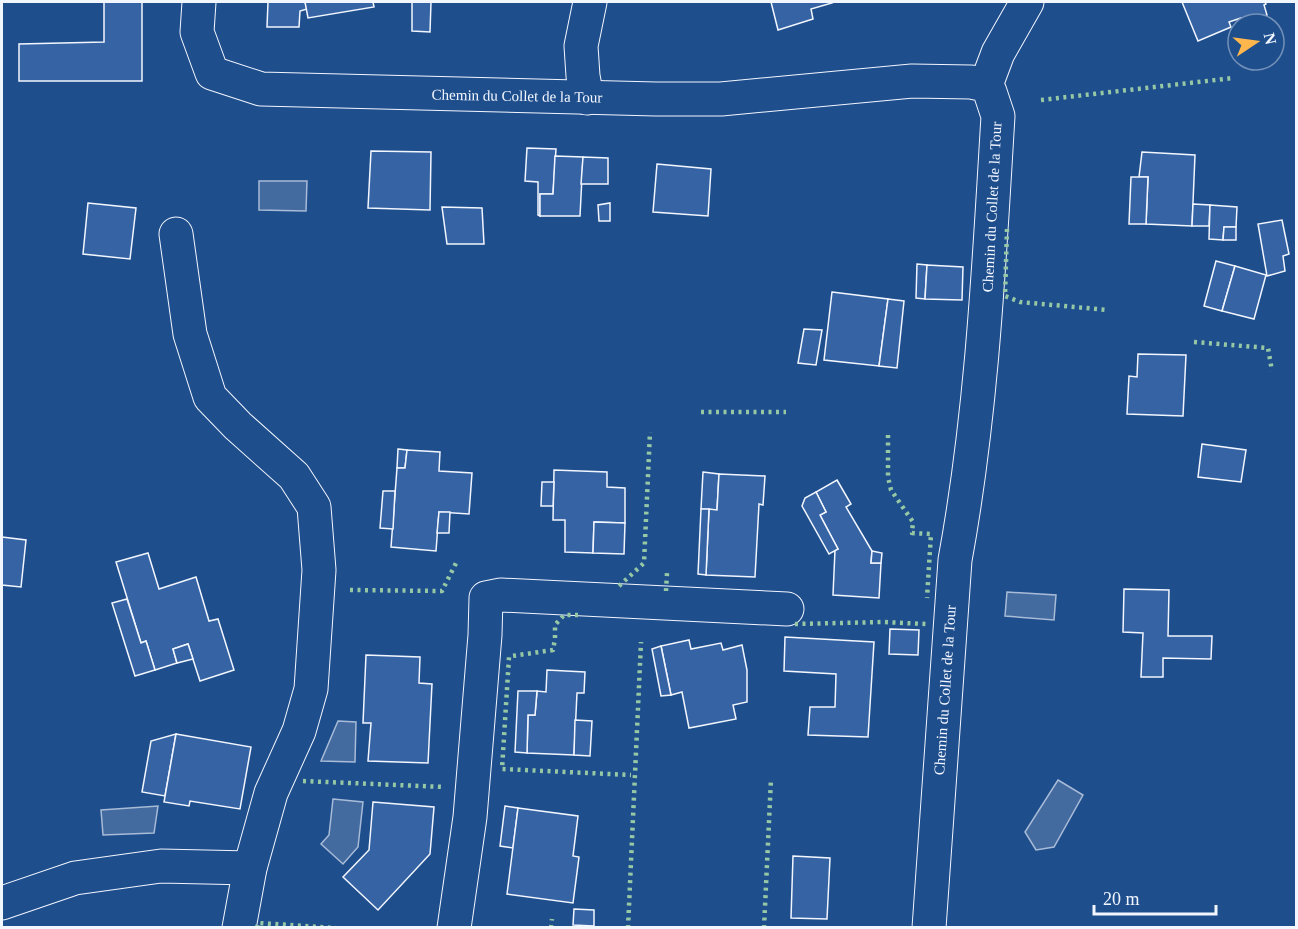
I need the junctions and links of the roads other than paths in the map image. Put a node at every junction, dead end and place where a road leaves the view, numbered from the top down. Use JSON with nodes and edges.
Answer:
{"nodes":[{"id":1,"x":199,"y":2,"type":"edge"},
{"id":2,"x":590,"y":2,"type":"edge"},
{"id":3,"x":1027,"y":2,"type":"edge"},
{"id":4,"x":986,"y":85,"type":"junction"},
{"id":5,"x":587,"y":98,"type":"junction"},
{"id":6,"x":176,"y":234,"type":"dead end"},
{"id":7,"x":787,"y":609,"type":"dead end"},
{"id":8,"x":250,"y":868,"type":"junction"},
{"id":9,"x":2,"y":903,"type":"edge"},
{"id":10,"x":238,"y":927,"type":"edge"},
{"id":11,"x":454,"y":927,"type":"edge"},
{"id":12,"x":929,"y":927,"type":"edge"}],
"edges":[{"from":1,"to":5,"type":"street","name":"Chemin du Collet de la Tour"},
{"from":2,"to":5,"type":"street"},
{"from":3,"to":4,"type":"street"},
{"from":4,"to":5,"type":"street","name":"Chemin du Collet de la Tour"},
{"from":4,"to":12,"type":"street","name":"Chemin du Collet de la Tour"},
{"from":6,"to":8,"type":"street"},
{"from":7,"to":11,"type":"street"},
{"from":8,"to":9,"type":"street"},
{"from":8,"to":10,"type":"street"}]}
